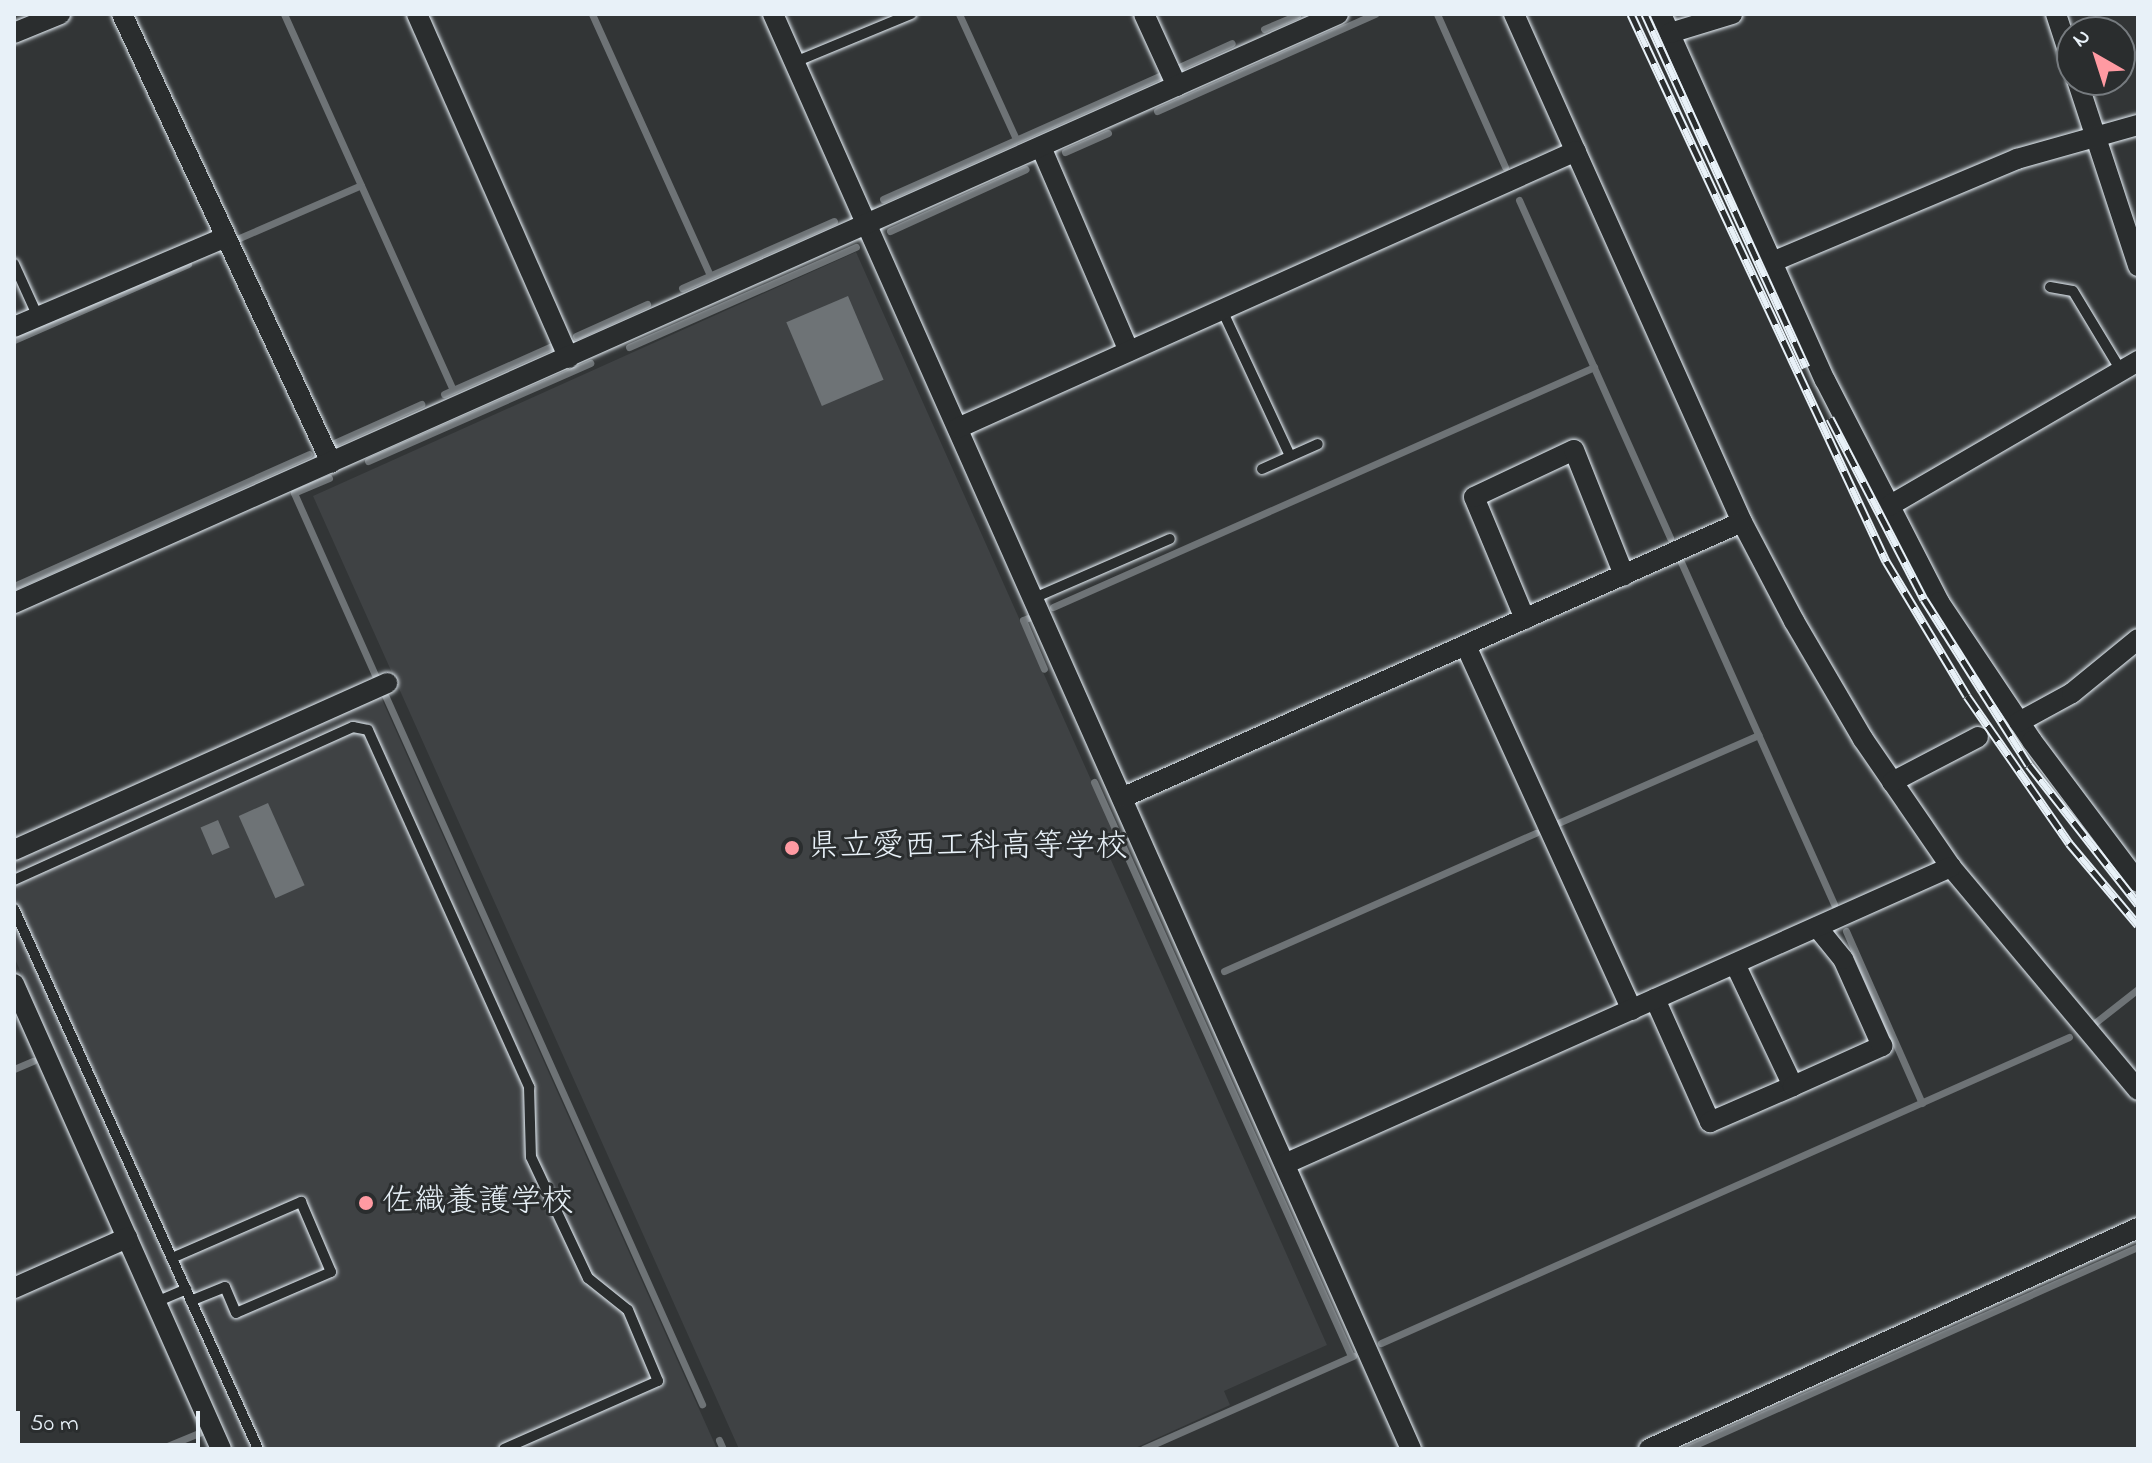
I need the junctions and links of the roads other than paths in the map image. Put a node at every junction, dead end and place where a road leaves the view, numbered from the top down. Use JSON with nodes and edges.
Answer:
{"nodes":[{"id":1,"x":60,"y":14,"type":"edge"},
{"id":2,"x":122,"y":14,"type":"edge"},
{"id":3,"x":417,"y":14,"type":"edge"},
{"id":4,"x":773,"y":14,"type":"edge"},
{"id":5,"x":911,"y":14,"type":"edge"},
{"id":6,"x":1144,"y":14,"type":"edge"},
{"id":7,"x":1338,"y":14,"type":"edge"},
{"id":8,"x":1514,"y":14,"type":"edge"},
{"id":9,"x":1732,"y":14,"type":"edge"},
{"id":10,"x":1666,"y":24,"type":"edge"},
{"id":11,"x":14,"y":33,"type":"edge"},
{"id":12,"x":795,"y":62,"type":"junction"},
{"id":13,"x":1177,"y":86,"type":"junction"},
{"id":14,"x":2082,"y":96,"type":"edge"},
{"id":15,"x":2138,"y":125,"type":"edge"},
{"id":16,"x":2097,"y":140,"type":"junction"},
{"id":17,"x":1041,"y":147,"type":"junction"},
{"id":18,"x":1576,"y":151,"type":"junction"},
{"id":19,"x":867,"y":227,"type":"junction"},
{"id":20,"x":226,"y":237,"type":"junction"},
{"id":21,"x":1772,"y":262,"type":"junction"},
{"id":22,"x":14,"y":264,"type":"edge"},
{"id":23,"x":2138,"y":266,"type":"edge"},
{"id":24,"x":2050,"y":287,"type":"dead end"},
{"id":25,"x":1222,"y":310,"type":"junction"},
{"id":26,"x":38,"y":317,"type":"junction"},
{"id":27,"x":14,"y":327,"type":"edge"},
{"id":28,"x":1129,"y":351,"type":"junction"},
{"id":29,"x":569,"y":358,"type":"junction"},
{"id":30,"x":2129,"y":365,"type":"edge"},
{"id":31,"x":958,"y":428,"type":"junction"},
{"id":32,"x":1318,"y":444,"type":"dead end"},
{"id":33,"x":1290,"y":456,"type":"junction"},
{"id":34,"x":331,"y":463,"type":"junction"},
{"id":35,"x":1262,"y":469,"type":"dead end"},
{"id":36,"x":1889,"y":506,"type":"junction"},
{"id":37,"x":1742,"y":522,"type":"junction"},
{"id":38,"x":1170,"y":539,"type":"dead end"},
{"id":39,"x":1624,"y":575,"type":"junction"},
{"id":40,"x":1034,"y":598,"type":"junction"},
{"id":41,"x":14,"y":603,"type":"edge"},
{"id":42,"x":1525,"y":619,"type":"junction"},
{"id":43,"x":2138,"y":639,"type":"edge"},
{"id":44,"x":1466,"y":646,"type":"junction"},
{"id":45,"x":387,"y":683,"type":"dead end"},
{"id":46,"x":2019,"y":722,"type":"junction"},
{"id":47,"x":1978,"y":737,"type":"dead end"},
{"id":48,"x":1892,"y":782,"type":"junction"},
{"id":49,"x":1124,"y":797,"type":"junction"},
{"id":50,"x":14,"y":850,"type":"edge"},
{"id":51,"x":1951,"y":867,"type":"junction"},
{"id":52,"x":14,"y":880,"type":"edge"},
{"id":53,"x":2138,"y":882,"type":"edge"},
{"id":54,"x":14,"y":909,"type":"edge"},
{"id":55,"x":1817,"y":927,"type":"junction"},
{"id":56,"x":1735,"y":964,"type":"junction"},
{"id":57,"x":14,"y":984,"type":"edge"},
{"id":58,"x":1655,"y":999,"type":"junction"},
{"id":59,"x":1632,"y":1010,"type":"junction"},
{"id":60,"x":1793,"y":1086,"type":"junction"},
{"id":61,"x":2138,"y":1090,"type":"edge"},
{"id":62,"x":1287,"y":1163,"type":"junction"},
{"id":63,"x":2138,"y":1228,"type":"edge"},
{"id":64,"x":127,"y":1238,"type":"junction"},
{"id":65,"x":172,"y":1258,"type":"junction"},
{"id":66,"x":14,"y":1288,"type":"edge"},
{"id":67,"x":186,"y":1289,"type":"junction"},
{"id":68,"x":191,"y":1301,"type":"junction"},
{"id":69,"x":156,"y":1302,"type":"junction"},
{"id":70,"x":221,"y":1449,"type":"edge"},
{"id":71,"x":258,"y":1449,"type":"edge"},
{"id":72,"x":504,"y":1449,"type":"edge"},
{"id":73,"x":1411,"y":1449,"type":"edge"},
{"id":74,"x":1649,"y":1449,"type":"edge"}],
"edges":[{"from":1,"to":11,"type":"street"},
{"from":2,"to":20,"type":"street"},
{"from":3,"to":29,"type":"street"},
{"from":4,"to":12,"type":"street"},
{"from":5,"to":12,"type":"lane"},
{"from":6,"to":13,"type":"street"},
{"from":7,"to":13,"type":"street"},
{"from":8,"to":18,"type":"street"},
{"from":9,"to":10,"type":"street"},
{"from":10,"to":21,"type":"street"},
{"from":12,"to":19,"type":"street"},
{"from":13,"to":17,"type":"street"},
{"from":14,"to":16,"type":"street"},
{"from":15,"to":16,"type":"street"},
{"from":16,"to":21,"type":"street"},
{"from":16,"to":23,"type":"street"},
{"from":17,"to":19,"type":"street"},
{"from":17,"to":28,"type":"street"},
{"from":18,"to":25,"type":"street"},
{"from":18,"to":37,"type":"street"},
{"from":19,"to":29,"type":"street"},
{"from":19,"to":31,"type":"street"},
{"from":20,"to":26,"type":"street"},
{"from":20,"to":34,"type":"street"},
{"from":21,"to":36,"type":"street"},
{"from":22,"to":26,"type":"lane"},
{"from":24,"to":30,"type":"lane"},
{"from":25,"to":28,"type":"street"},
{"from":25,"to":33,"type":"lane"},
{"from":26,"to":27,"type":"street"},
{"from":28,"to":31,"type":"street"},
{"from":29,"to":34,"type":"street"},
{"from":30,"to":36,"type":"street"},
{"from":31,"to":40,"type":"street"},
{"from":32,"to":33,"type":"lane"},
{"from":33,"to":35,"type":"lane"},
{"from":34,"to":41,"type":"street"},
{"from":36,"to":46,"type":"street"},
{"from":37,"to":39,"type":"street"},
{"from":37,"to":48,"type":"street"},
{"from":38,"to":40,"type":"lane"},
{"from":39,"to":42,"type":"street"},
{"from":39,"to":42,"type":"street"},
{"from":40,"to":49,"type":"street"},
{"from":42,"to":44,"type":"street"},
{"from":43,"to":46,"type":"street"},
{"from":44,"to":49,"type":"street"},
{"from":44,"to":59,"type":"street"},
{"from":45,"to":50,"type":"street"},
{"from":46,"to":53,"type":"street"},
{"from":47,"to":48,"type":"street"},
{"from":48,"to":51,"type":"street"},
{"from":49,"to":62,"type":"street"},
{"from":51,"to":55,"type":"street"},
{"from":51,"to":61,"type":"street"},
{"from":52,"to":72,"type":"lane"},
{"from":54,"to":65,"type":"lane"},
{"from":55,"to":56,"type":"street"},
{"from":55,"to":60,"type":"street"},
{"from":56,"to":58,"type":"street"},
{"from":56,"to":60,"type":"street"},
{"from":57,"to":64,"type":"street"},
{"from":58,"to":59,"type":"street"},
{"from":58,"to":60,"type":"street"},
{"from":59,"to":62,"type":"street"},
{"from":62,"to":73,"type":"street"},
{"from":63,"to":74,"type":"street"},
{"from":64,"to":66,"type":"street"},
{"from":64,"to":69,"type":"street"},
{"from":65,"to":67,"type":"lane"},
{"from":65,"to":68,"type":"lane"},
{"from":67,"to":68,"type":"lane"},
{"from":67,"to":69,"type":"lane"},
{"from":68,"to":71,"type":"lane"},
{"from":69,"to":70,"type":"street"}]}
